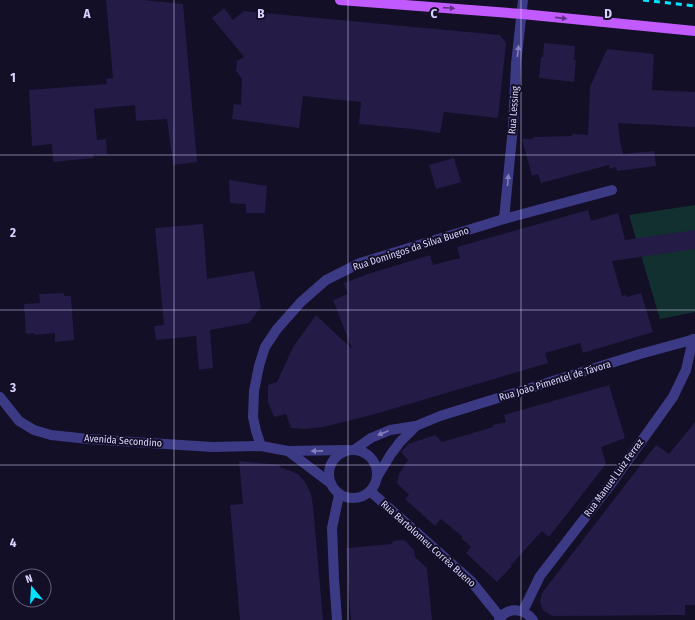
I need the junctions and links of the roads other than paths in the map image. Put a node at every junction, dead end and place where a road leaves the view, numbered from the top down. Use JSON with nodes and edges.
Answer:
{"nodes":[{"id":1,"x":345,"y":0,"type":"edge"},
{"id":2,"x":523,"y":0,"type":"edge"},
{"id":3,"x":522,"y":14,"type":"junction"},
{"id":4,"x":695,"y":31,"type":"edge"},
{"id":5,"x":612,"y":190,"type":"dead end"},
{"id":6,"x":504,"y":219,"type":"junction"},
{"id":7,"x":694,"y":339,"type":"edge"},
{"id":8,"x":0,"y":397,"type":"edge"},
{"id":9,"x":416,"y":426,"type":"junction"},
{"id":10,"x":261,"y":446,"type":"junction"},
{"id":11,"x":351,"y":450,"type":"junction"},
{"id":12,"x":288,"y":451,"type":"junction"},
{"id":13,"x":377,"y":477,"type":"junction"},
{"id":14,"x":329,"y":482,"type":"junction"},
{"id":15,"x":370,"y":491,"type":"junction"},
{"id":16,"x":339,"y":495,"type":"junction"},
{"id":17,"x":523,"y":611,"type":"junction"},
{"id":18,"x":500,"y":619,"type":"edge"},
{"id":19,"x":337,"y":620,"type":"edge"},
{"id":20,"x":533,"y":620,"type":"edge"}],
"edges":[{"from":1,"to":3,"type":"main road","one_way":true},
{"from":2,"to":3,"type":"street","name":"Rua Lessing"},
{"from":3,"to":4,"type":"main road","one_way":true},
{"from":6,"to":3,"type":"street","name":"Rua Lessing","one_way":true},
{"from":5,"to":6,"type":"street","name":"Rua Domingos da Silva Bueno"},
{"from":6,"to":10,"type":"street","name":"Rua Domingos da Silva Bueno"},
{"from":7,"to":9,"type":"street","name":"Rua João Pimentel de Távora"},
{"from":7,"to":17,"type":"street","name":"Rua Manuel Luiz Ferraz"},
{"from":8,"to":10,"type":"street","name":"Avenida Secondino"},
{"from":9,"to":11,"type":"street","name":"Rua João Pimentel de Távora","one_way":true},
{"from":9,"to":13,"type":"street","name":"Rua João Pimentel de Távora"},
{"from":10,"to":12,"type":"street","name":"Avenida Secondino"},
{"from":11,"to":12,"type":"street","name":"Avenida Secondino","one_way":true},
{"from":11,"to":13,"type":"street"},
{"from":11,"to":14,"type":"street"},
{"from":12,"to":14,"type":"street"},
{"from":13,"to":15,"type":"street"},
{"from":14,"to":16,"type":"street"},
{"from":15,"to":16,"type":"street"},
{"from":15,"to":18,"type":"street","name":"Rua Bartolomeu Corrêa Bueno"},
{"from":16,"to":19,"type":"street"},
{"from":17,"to":18,"type":"street"},
{"from":17,"to":20,"type":"street"}]}
